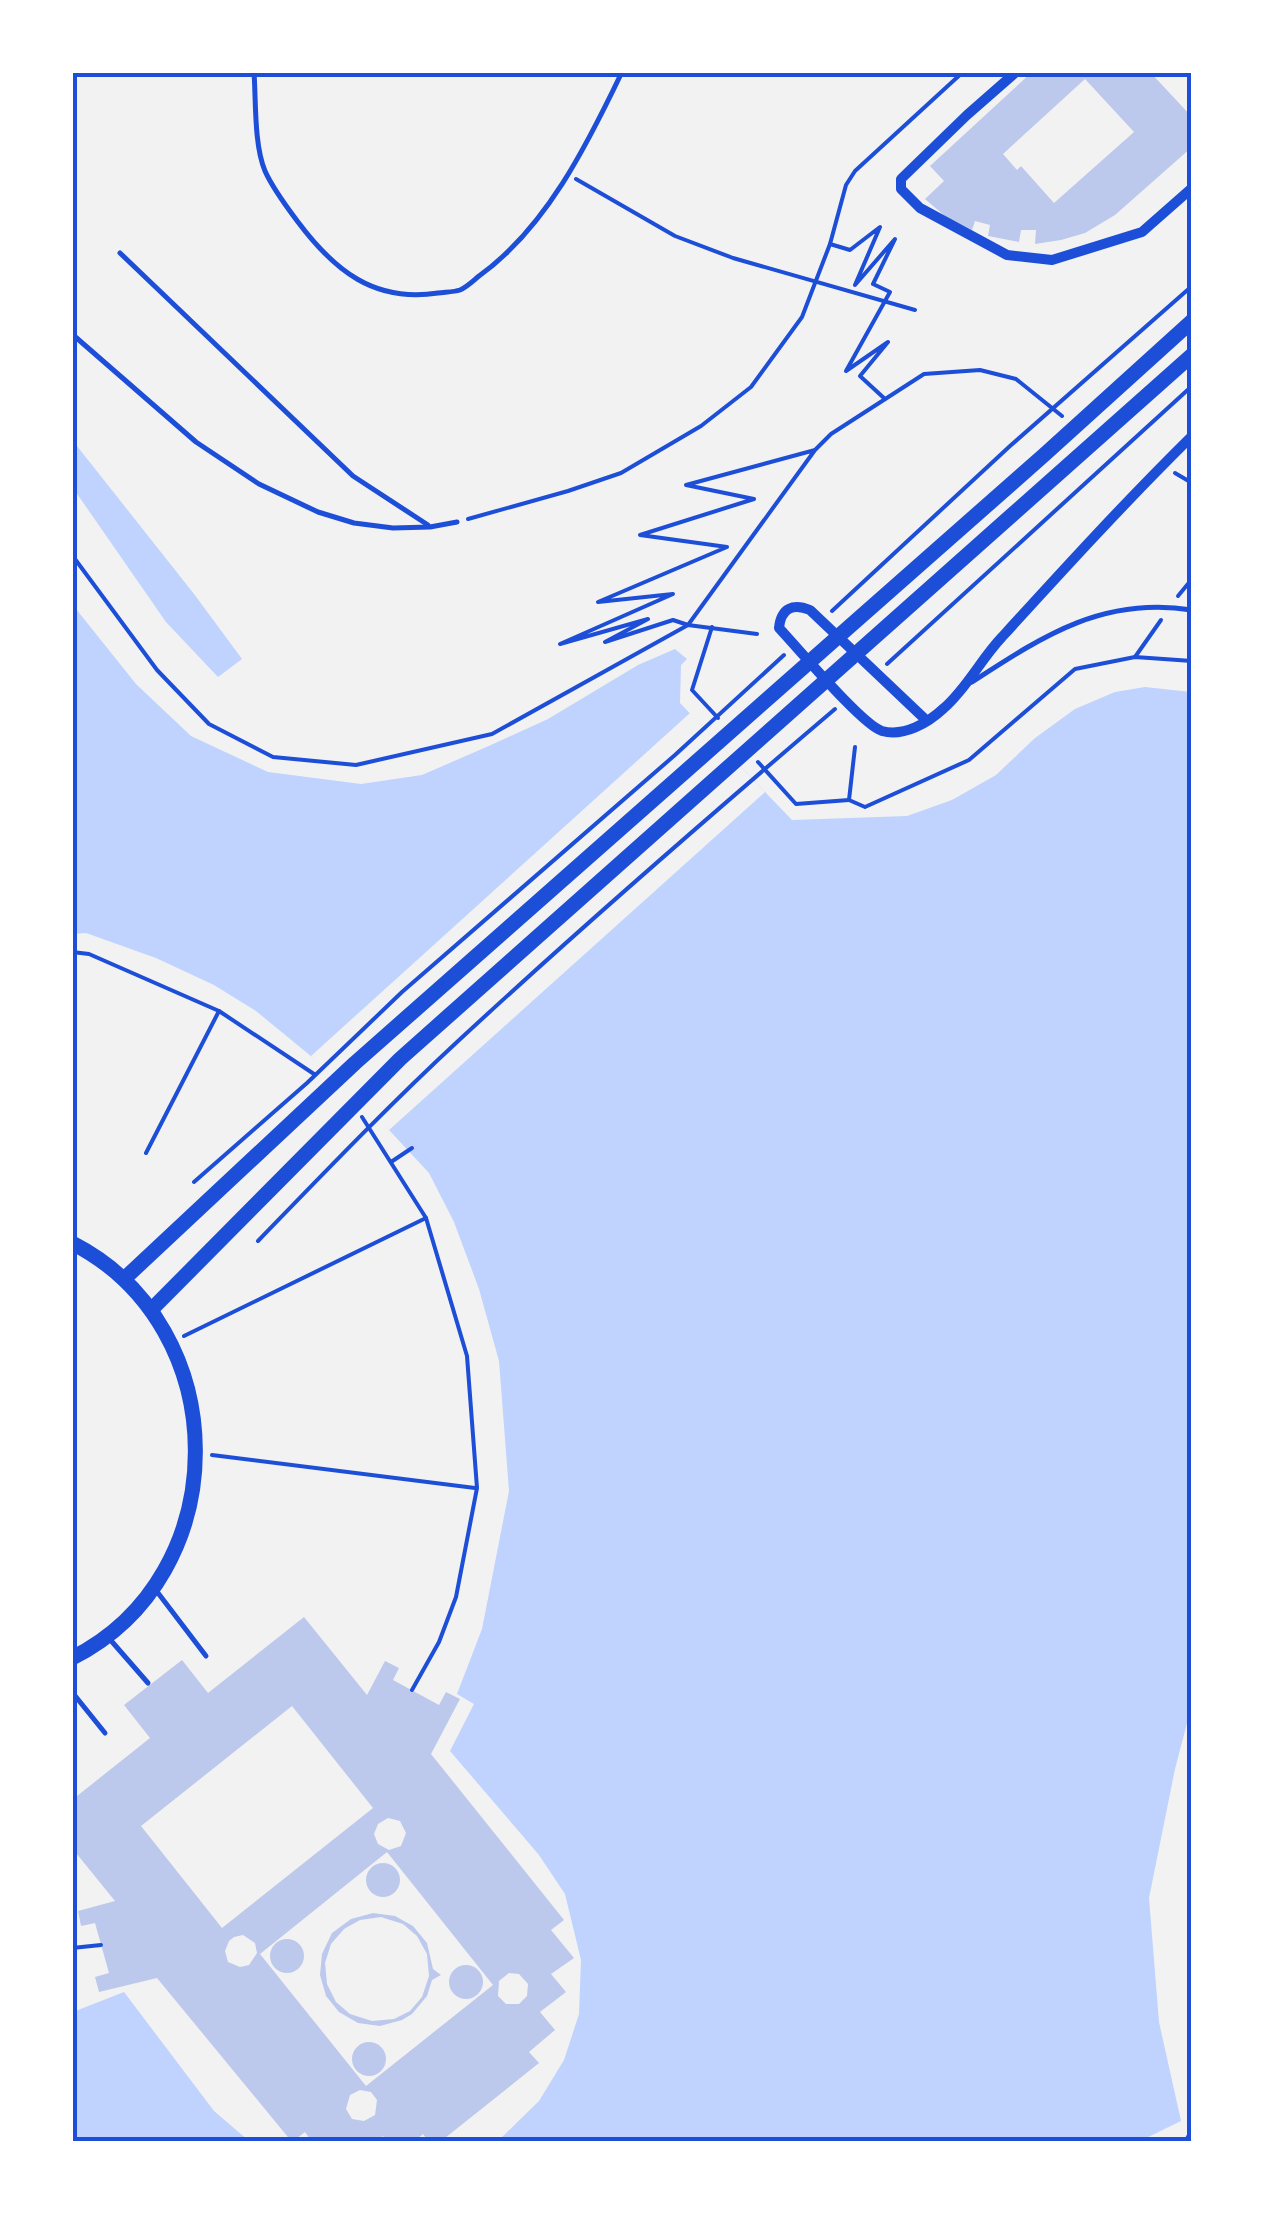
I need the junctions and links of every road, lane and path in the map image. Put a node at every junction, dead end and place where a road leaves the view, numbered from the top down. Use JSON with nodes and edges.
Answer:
{"nodes":[{"id":1,"x":75,"y":72,"type":"edge"},
{"id":2,"x":254,"y":72,"type":"edge"},
{"id":3,"x":622,"y":72,"type":"edge"},
{"id":4,"x":963,"y":72,"type":"edge"},
{"id":5,"x":1016,"y":72,"type":"edge"},
{"id":6,"x":72,"y":80,"type":"edge"},
{"id":7,"x":568,"y":175,"type":"junction"},
{"id":8,"x":1192,"y":188,"type":"edge"},
{"id":9,"x":830,"y":244,"type":"junction"},
{"id":10,"x":120,"y":252,"type":"dead end"},
{"id":11,"x":816,"y":282,"type":"junction"},
{"id":12,"x":1192,"y":286,"type":"edge"},
{"id":13,"x":885,"y":302,"type":"junction"},
{"id":14,"x":915,"y":310,"type":"dead end"},
{"id":15,"x":1192,"y":321,"type":"edge"},
{"id":16,"x":72,"y":334,"type":"edge"},
{"id":17,"x":1192,"y":355,"type":"edge"},
{"id":18,"x":1192,"y":386,"type":"edge"},
{"id":19,"x":885,"y":399,"type":"junction"},
{"id":20,"x":1053,"y":408,"type":"junction"},
{"id":21,"x":1074,"y":427,"type":"junction"},
{"id":22,"x":1192,"y":436,"type":"edge"},
{"id":23,"x":815,"y":450,"type":"junction"},
{"id":24,"x":1163,"y":465,"type":"junction"},
{"id":25,"x":1192,"y":483,"type":"edge"},
{"id":26,"x":457,"y":522,"type":"joint"},
{"id":27,"x":430,"y":527,"type":"junction"},
{"id":28,"x":72,"y":555,"type":"edge"},
{"id":29,"x":1192,"y":610,"type":"edge"},
{"id":30,"x":820,"y":622,"type":"dead end"},
{"id":31,"x":688,"y":625,"type":"junction"},
{"id":32,"x":758,"y":634,"type":"dead end"},
{"id":33,"x":791,"y":649,"type":"dead end"},
{"id":34,"x":1192,"y":661,"type":"edge"},
{"id":35,"x":888,"y":664,"type":"dead end"},
{"id":36,"x":961,"y":689,"type":"junction"},
{"id":37,"x":845,"y":700,"type":"dead end"},
{"id":38,"x":928,"y":721,"type":"junction"},
{"id":39,"x":855,"y":746,"type":"dead end"},
{"id":40,"x":72,"y":952,"type":"edge"},
{"id":41,"x":219,"y":1011,"type":"junction"},
{"id":42,"x":318,"y":1077,"type":"dead end"},
{"id":43,"x":360,"y":1115,"type":"dead end"},
{"id":44,"x":412,"y":1148,"type":"dead end"},
{"id":45,"x":146,"y":1153,"type":"dead end"},
{"id":46,"x":391,"y":1162,"type":"junction"},
{"id":47,"x":194,"y":1182,"type":"dead end"},
{"id":48,"x":426,"y":1218,"type":"junction"},
{"id":49,"x":258,"y":1241,"type":"dead end"},
{"id":50,"x":72,"y":1242,"type":"edge"},
{"id":51,"x":124,"y":1279,"type":"junction"},
{"id":52,"x":151,"y":1310,"type":"junction"},
{"id":53,"x":171,"y":1343,"type":"junction"},
{"id":54,"x":197,"y":1454,"type":"junction"},
{"id":55,"x":477,"y":1488,"type":"junction"},
{"id":56,"x":154,"y":1587,"type":"junction"},
{"id":57,"x":107,"y":1636,"type":"junction"},
{"id":58,"x":206,"y":1656,"type":"dead end"},
{"id":59,"x":72,"y":1658,"type":"edge"},
{"id":60,"x":148,"y":1682,"type":"dead end"},
{"id":61,"x":412,"y":1690,"type":"dead end"},
{"id":62,"x":72,"y":1692,"type":"edge"},
{"id":63,"x":105,"y":1733,"type":"dead end"},
{"id":64,"x":101,"y":1945,"type":"dead end"},
{"id":65,"x":72,"y":1948,"type":"edge"},
{"id":66,"x":1192,"y":2130,"type":"edge"},
{"id":67,"x":1185,"y":2142,"type":"edge"}],
"edges":[{"from":1,"to":6,"type":"lane"},
{"from":2,"to":7,"type":"lane"},
{"from":3,"to":7,"type":"lane"},
{"from":4,"to":9,"type":"path"},
{"from":5,"to":8,"type":"street"},
{"from":7,"to":11,"type":"path"},
{"from":9,"to":11,"type":"path"},
{"from":9,"to":13,"type":"path"},
{"from":10,"to":27,"type":"lane"},
{"from":11,"to":13,"type":"path"},
{"from":11,"to":26,"type":"path"},
{"from":12,"to":20,"type":"path"},
{"from":13,"to":14,"type":"path"},
{"from":13,"to":19,"type":"path"},
{"from":15,"to":21,"type":"main road"},
{"from":16,"to":27,"type":"lane"},
{"from":17,"to":52,"type":"main road"},
{"from":18,"to":35,"type":"path"},
{"from":19,"to":20,"type":"path"},
{"from":19,"to":23,"type":"path"},
{"from":20,"to":21,"type":"path"},
{"from":20,"to":30,"type":"path"},
{"from":21,"to":51,"type":"main road"},
{"from":22,"to":24,"type":"street"},
{"from":23,"to":31,"type":"path"},
{"from":23,"to":31,"type":"path"},
{"from":24,"to":25,"type":"path"},
{"from":24,"to":36,"type":"street"},
{"from":26,"to":27,"type":"lane"},
{"from":28,"to":31,"type":"path"},
{"from":29,"to":36,"type":"lane"},
{"from":31,"to":32,"type":"path"},
{"from":33,"to":47,"type":"path"},
{"from":34,"to":39,"type":"path"},
{"from":36,"to":38,"type":"street"},
{"from":37,"to":49,"type":"path"},
{"from":38,"to":38,"type":"street"},
{"from":40,"to":41,"type":"path"},
{"from":41,"to":42,"type":"path"},
{"from":41,"to":45,"type":"path"},
{"from":43,"to":46,"type":"path"},
{"from":44,"to":46,"type":"path"},
{"from":46,"to":48,"type":"path"},
{"from":48,"to":53,"type":"path"},
{"from":48,"to":55,"type":"path"},
{"from":50,"to":51,"type":"main road"},
{"from":51,"to":52,"type":"main road"},
{"from":52,"to":53,"type":"main road"},
{"from":53,"to":54,"type":"main road"},
{"from":54,"to":55,"type":"path"},
{"from":54,"to":56,"type":"main road"},
{"from":55,"to":61,"type":"path"},
{"from":56,"to":57,"type":"main road"},
{"from":56,"to":58,"type":"lane"},
{"from":57,"to":59,"type":"main road"},
{"from":57,"to":60,"type":"lane"},
{"from":62,"to":63,"type":"lane"},
{"from":64,"to":65,"type":"path"},
{"from":66,"to":67,"type":"path"}]}
